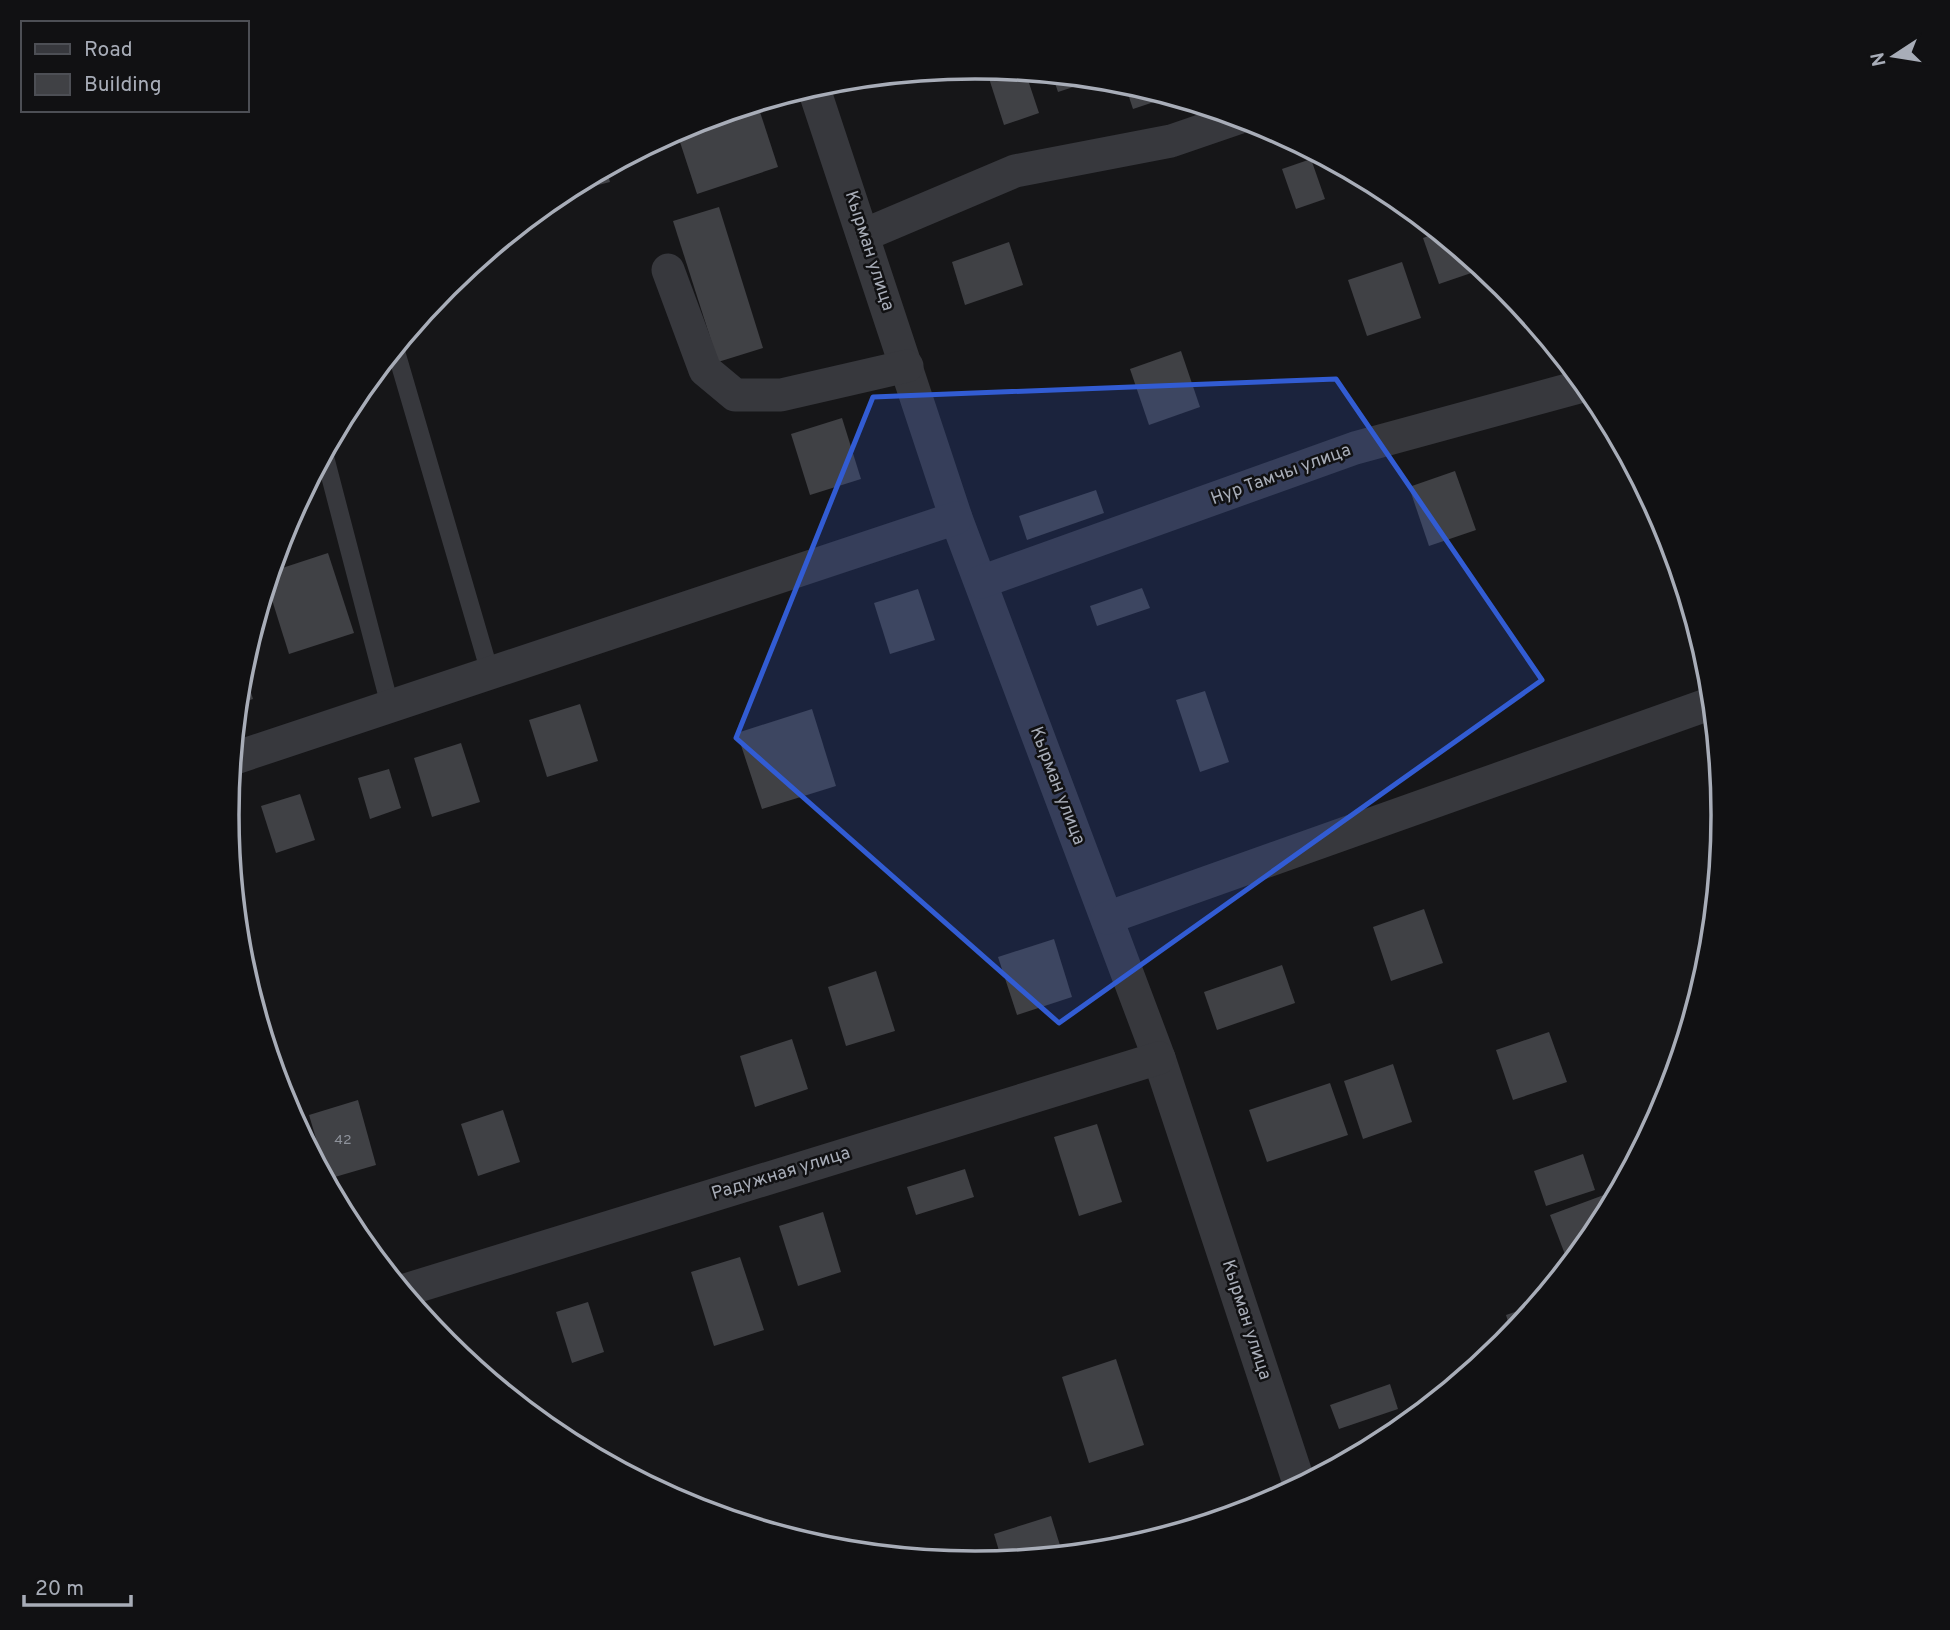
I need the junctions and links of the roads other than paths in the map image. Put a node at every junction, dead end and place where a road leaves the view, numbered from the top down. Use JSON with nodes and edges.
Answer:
{"nodes":[{"id":1,"x":817,"y":96,"type":"edge"},
{"id":2,"x":1225,"y":123,"type":"edge"},
{"id":3,"x":864,"y":235,"type":"junction"},
{"id":4,"x":668,"y":270,"type":"dead end"},
{"id":5,"x":398,"y":358,"type":"edge"},
{"id":6,"x":907,"y":366,"type":"junction"},
{"id":7,"x":1574,"y":388,"type":"edge"},
{"id":8,"x":327,"y":466,"type":"edge"},
{"id":9,"x":956,"y":518,"type":"junction"},
{"id":10,"x":981,"y":582,"type":"junction"},
{"id":11,"x":490,"y":673,"type":"junction"},
{"id":12,"x":390,"y":706,"type":"junction"},
{"id":13,"x":1703,"y":707,"type":"edge"},
{"id":14,"x":241,"y":756,"type":"edge"},
{"id":15,"x":1107,"y":918,"type":"junction"},
{"id":16,"x":1159,"y":1058,"type":"junction"},
{"id":17,"x":411,"y":1288,"type":"edge"},
{"id":18,"x":1297,"y":1477,"type":"edge"}],
"edges":[{"from":1,"to":3,"type":"street","name":"Кырман улица"},
{"from":2,"to":3,"type":"street"},
{"from":3,"to":6,"type":"street","name":"Кырман улица"},
{"from":4,"to":6,"type":"street"},
{"from":5,"to":11,"type":"lane"},
{"from":6,"to":9,"type":"street","name":"Кырман улица"},
{"from":7,"to":10,"type":"street","name":"Нур Тамчы улица"},
{"from":8,"to":12,"type":"lane"},
{"from":9,"to":10,"type":"street","name":"Кырман улица"},
{"from":9,"to":11,"type":"street"},
{"from":10,"to":15,"type":"street","name":"Кырман улица"},
{"from":11,"to":12,"type":"street"},
{"from":12,"to":14,"type":"street"},
{"from":13,"to":15,"type":"street"},
{"from":15,"to":16,"type":"street","name":"Кырман улица"},
{"from":16,"to":17,"type":"street","name":"Радужная улица"},
{"from":16,"to":18,"type":"street","name":"Кырман улица"}]}
